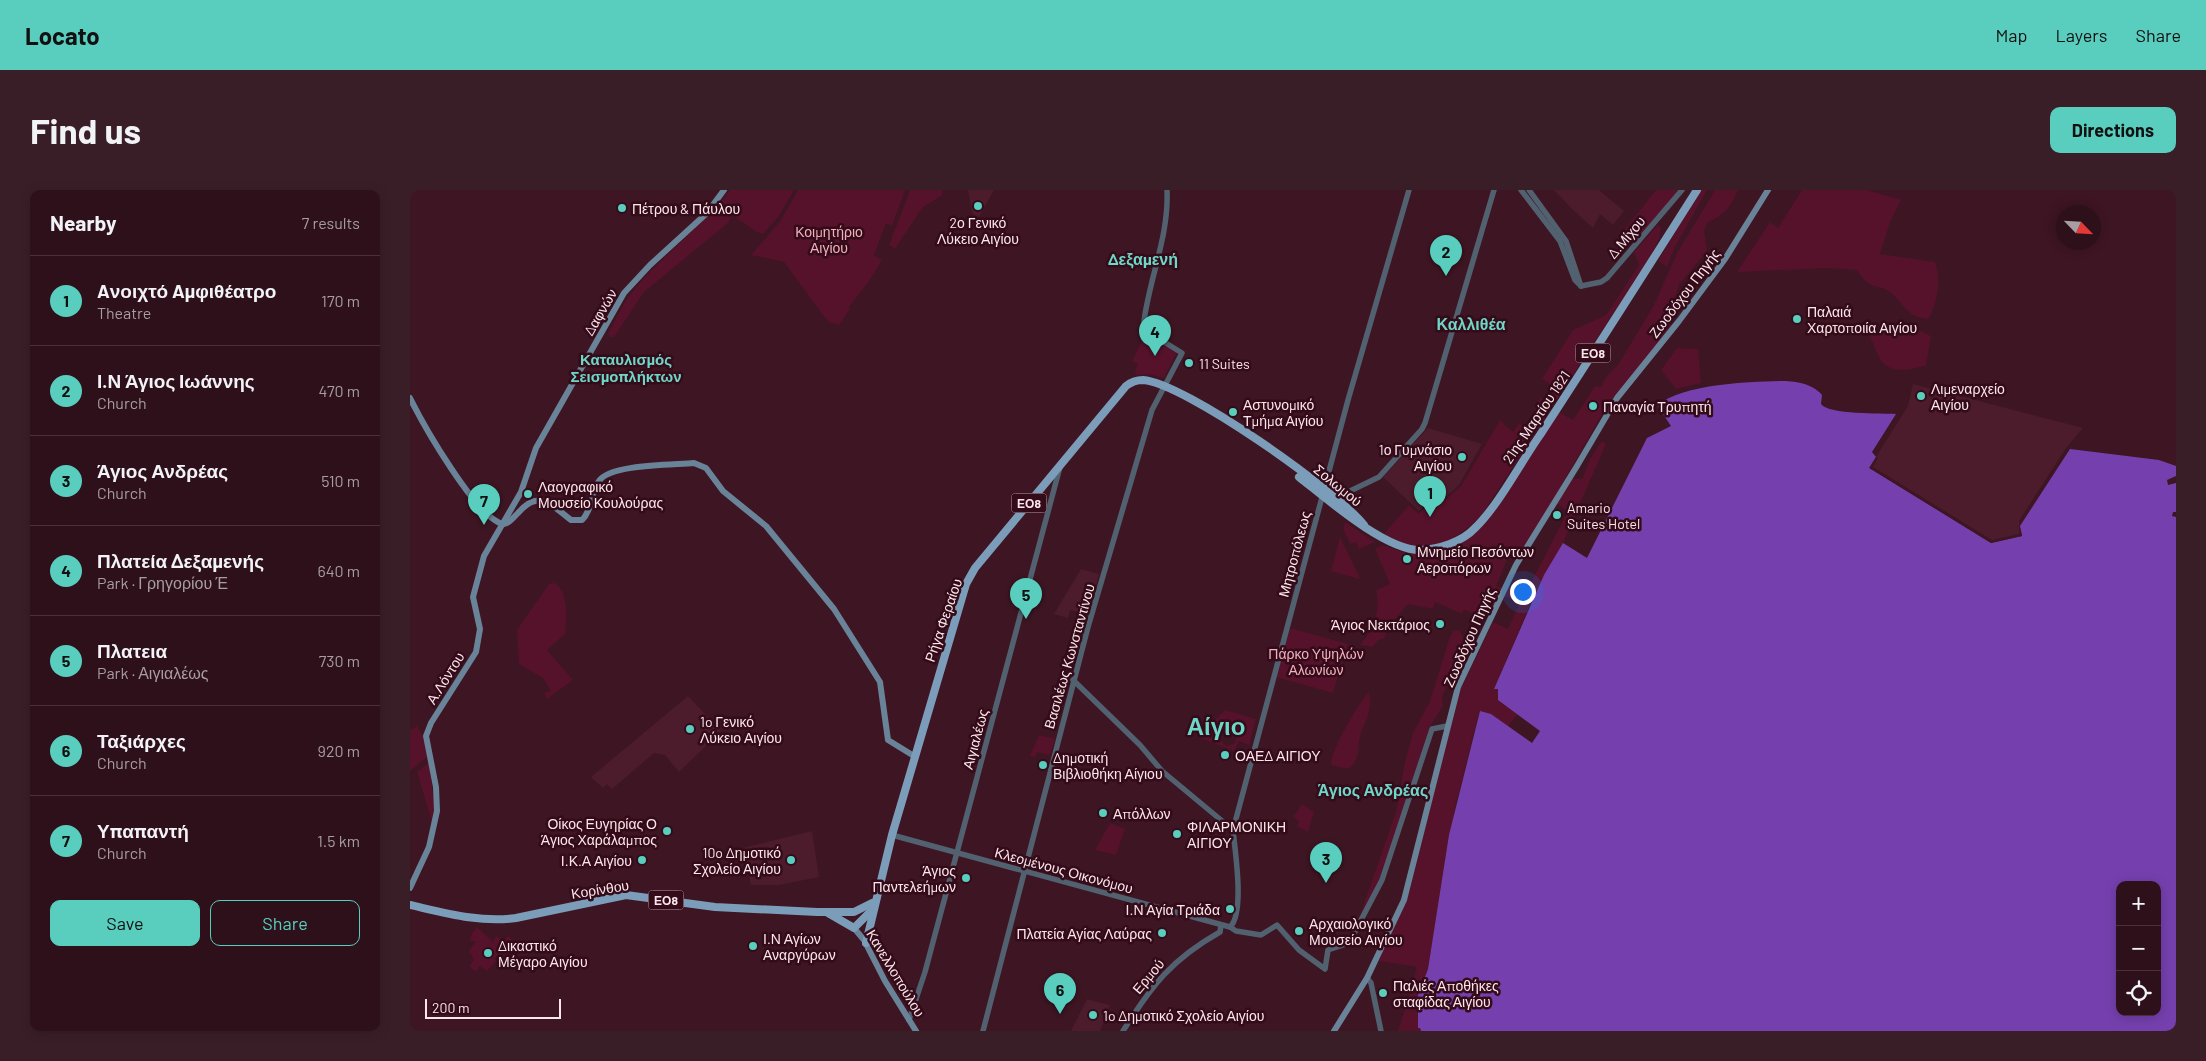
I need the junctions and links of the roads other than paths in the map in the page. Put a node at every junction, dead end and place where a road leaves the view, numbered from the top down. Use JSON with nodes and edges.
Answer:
{"nodes":[{"id":1,"x":724,"y":190,"type":"edge"},
{"id":2,"x":1166,"y":190,"type":"edge"},
{"id":3,"x":1410,"y":190,"type":"edge"},
{"id":4,"x":1494,"y":190,"type":"edge"},
{"id":5,"x":1521,"y":190,"type":"edge"},
{"id":6,"x":1529,"y":190,"type":"edge"},
{"id":7,"x":1682,"y":190,"type":"edge"},
{"id":8,"x":1696,"y":190,"type":"edge"},
{"id":9,"x":1768,"y":190,"type":"edge"},
{"id":10,"x":1581,"y":286,"type":"junction"},
{"id":11,"x":1124,"y":387,"type":"joint"},
{"id":12,"x":1164,"y":387,"type":"junction"},
{"id":13,"x":410,"y":398,"type":"edge"},
{"id":14,"x":1060,"y":464,"type":"junction"},
{"id":15,"x":1325,"y":494,"type":"junction"},
{"id":16,"x":1339,"y":506,"type":"junction"},
{"id":17,"x":1322,"y":509,"type":"junction"},
{"id":18,"x":503,"y":524,"type":"junction"},
{"id":19,"x":1364,"y":525,"type":"joint"},
{"id":20,"x":1074,"y":680,"type":"junction"},
{"id":21,"x":1447,"y":726,"type":"junction"},
{"id":22,"x":914,"y":756,"type":"junction"},
{"id":23,"x":1233,"y":830,"type":"junction"},
{"id":24,"x":892,"y":835,"type":"junction"},
{"id":25,"x":956,"y":853,"type":"junction"},
{"id":26,"x":1024,"y":872,"type":"junction"},
{"id":27,"x":410,"y":888,"type":"edge"},
{"id":28,"x":874,"y":902,"type":"junction"},
{"id":29,"x":410,"y":905,"type":"edge"},
{"id":30,"x":836,"y":911,"type":"junction"},
{"id":31,"x":826,"y":912,"type":"junction"},
{"id":32,"x":854,"y":925,"type":"junction"},
{"id":33,"x":1221,"y":925,"type":"junction"},
{"id":34,"x":1230,"y":927,"type":"junction"},
{"id":35,"x":865,"y":941,"type":"junction"},
{"id":36,"x":1367,"y":978,"type":"junction"},
{"id":37,"x":909,"y":1020,"type":"junction"},
{"id":38,"x":916,"y":1031,"type":"edge"},
{"id":39,"x":983,"y":1031,"type":"edge"},
{"id":40,"x":1123,"y":1031,"type":"edge"},
{"id":41,"x":1334,"y":1031,"type":"edge"},
{"id":42,"x":1381,"y":1031,"type":"edge"}],
"edges":[{"from":1,"to":18,"type":"main road","name":"Δαφνών"},
{"from":2,"to":12,"type":"street","name":"Βασιλέως Κωνσταντίνου"},
{"from":3,"to":15,"type":"street","name":"Μητροπόλεως"},
{"from":4,"to":16,"type":"street"},
{"from":5,"to":10,"type":"street"},
{"from":6,"to":10,"type":"street"},
{"from":7,"to":10,"type":"street","name":"Δ.Μίχου"},
{"from":8,"to":19,"type":"main road","name":"21ης Μαρτίου 1821","number":"ΕΟ8"},
{"from":9,"to":21,"type":"main road","name":"Ζωοδόχου Πηγής"},
{"from":11,"to":12,"type":"main road","name":"Σολωμού","number":"ΕΟ8"},
{"from":11,"to":14,"type":"main road","name":"Ρήγα Φεραίου","number":"ΕΟ8"},
{"from":12,"to":15,"type":"main road","name":"Σολωμού","number":"ΕΟ8"},
{"from":12,"to":20,"type":"street","name":"Βασιλέως Κωνσταντίνου"},
{"from":13,"to":18,"type":"main road"},
{"from":14,"to":22,"type":"main road","name":"Ρήγα Φεραίου","number":"ΕΟ8"},
{"from":14,"to":25,"type":"street","name":"Αιγιαλέως"},
{"from":15,"to":16,"type":"main road","name":"Σολωμού","number":"ΕΟ8"},
{"from":15,"to":17,"type":"street","name":"Μητροπόλεως"},
{"from":16,"to":17,"type":"main road"},
{"from":16,"to":19,"type":"main road","name":"Σολωμού","number":"ΕΟ8"},
{"from":17,"to":23,"type":"street","name":"Μητροπόλεως"},
{"from":18,"to":22,"type":"main road"},
{"from":18,"to":27,"type":"main road","name":"Α.Λόντου"},
{"from":20,"to":23,"type":"street"},
{"from":20,"to":26,"type":"street","name":"Βασιλέως Κωνσταντίνου"},
{"from":21,"to":34,"type":"street"},
{"from":21,"to":36,"type":"main road","name":"Ζωοδόχου Πηγής"},
{"from":22,"to":24,"type":"main road","name":"Ρήγα Φεραίου","number":"ΕΟ8"},
{"from":23,"to":34,"type":"street","name":"Μητροπόλεως"},
{"from":24,"to":25,"type":"street","name":"Κλεομένους Οικονόμου"},
{"from":24,"to":28,"type":"main road","name":"Ρήγα Φεραίου","number":"ΕΟ8"},
{"from":25,"to":26,"type":"street","name":"Κλεομένους Οικονόμου"},
{"from":25,"to":37,"type":"street","name":"Αιγιαλέως"},
{"from":26,"to":33,"type":"street","name":"Κλεομένους Οικονόμου"},
{"from":26,"to":39,"type":"street","name":"Βασιλέως Κωνσταντίνου"},
{"from":28,"to":30,"type":"main road","number":"ΕΟ8"},
{"from":28,"to":32,"type":"main road","number":"ΕΟ8"},
{"from":28,"to":35,"type":"main road","name":"Ρήγα Φεραίου"},
{"from":29,"to":31,"type":"main road","name":"Κορίνθου","number":"ΕΟ8"},
{"from":30,"to":31,"type":"main road","name":"Κορίνθου","number":"ΕΟ8"},
{"from":30,"to":32,"type":"main road"},
{"from":31,"to":32,"type":"main road","name":"Κορίνθου","number":"ΕΟ8"},
{"from":32,"to":35,"type":"main road","name":"Κανελλοπούλου"},
{"from":33,"to":34,"type":"street","name":"Κλεομένους Οικονόμου"},
{"from":33,"to":40,"type":"street","name":"Ερμού"},
{"from":35,"to":37,"type":"main road","name":"Κανελλοπούλου"},
{"from":36,"to":41,"type":"main road","name":"Ζωοδόχου Πηγής"},
{"from":36,"to":42,"type":"street"},
{"from":37,"to":38,"type":"main road","name":"Κανελλοπούλου"}]}
